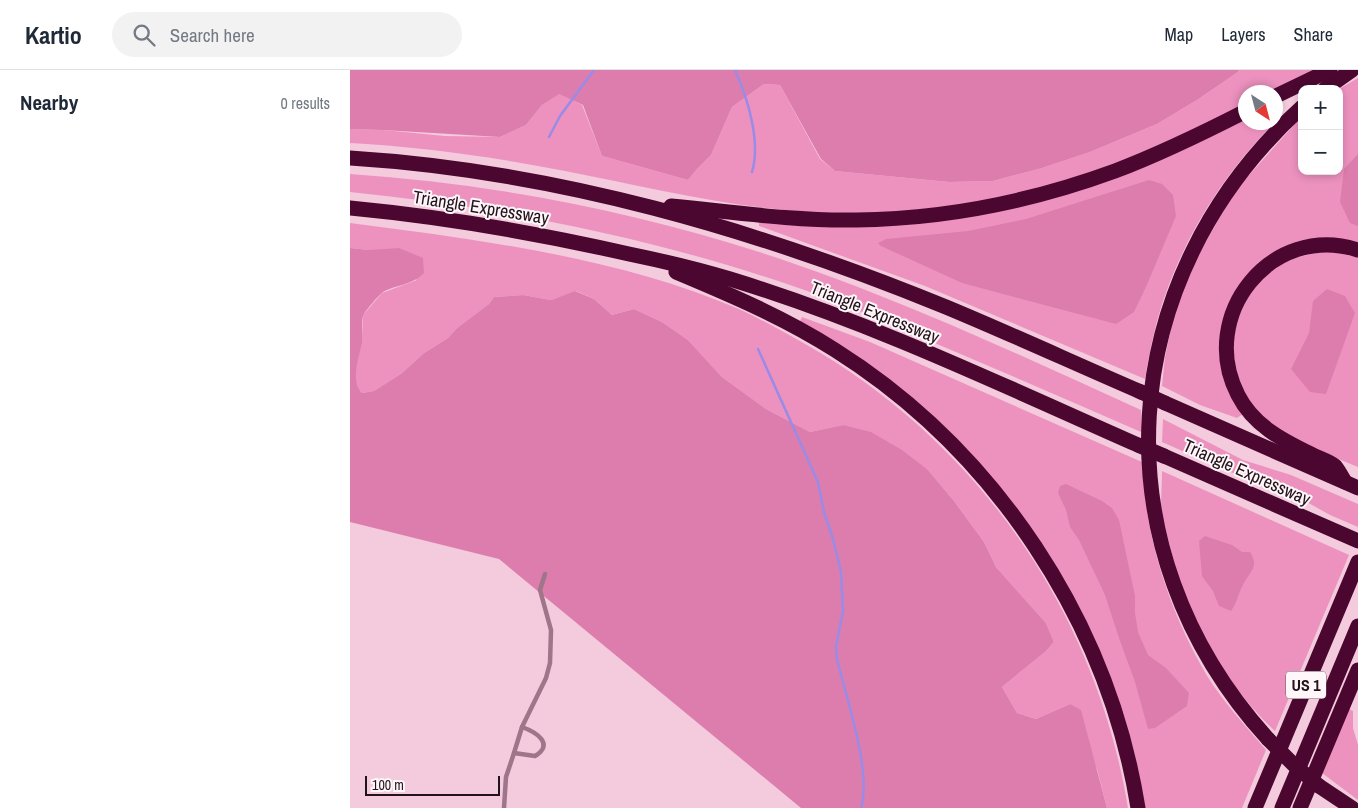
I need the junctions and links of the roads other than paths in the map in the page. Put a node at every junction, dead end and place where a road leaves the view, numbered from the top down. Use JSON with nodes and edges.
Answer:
{"nodes":[{"id":1,"x":1330,"y":70,"type":"edge"},
{"id":2,"x":1352,"y":70,"type":"edge"},
{"id":3,"x":1331,"y":85,"type":"edge"},
{"id":4,"x":1283,"y":93,"type":"edge"},
{"id":5,"x":1298,"y":111,"type":"edge"},
{"id":6,"x":1238,"y":115,"type":"edge"},
{"id":7,"x":350,"y":158,"type":"edge"},
{"id":8,"x":632,"y":202,"type":"junction"},
{"id":9,"x":350,"y":208,"type":"edge"},
{"id":10,"x":1358,"y":250,"type":"edge"},
{"id":11,"x":638,"y":256,"type":"junction"},
{"id":12,"x":1352,"y":485,"type":"edge"},
{"id":13,"x":1355,"y":540,"type":"edge"},
{"id":14,"x":1358,"y":562,"type":"edge"},
{"id":15,"x":545,"y":574,"type":"dead end"},
{"id":16,"x":1358,"y":626,"type":"edge"},
{"id":17,"x":1358,"y":670,"type":"edge"},
{"id":18,"x":522,"y":727,"type":"junction"},
{"id":19,"x":514,"y":753,"type":"junction"},
{"id":20,"x":504,"y":808,"type":"edge"},
{"id":21,"x":1138,"y":808,"type":"edge"},
{"id":22,"x":1255,"y":808,"type":"edge"},
{"id":23,"x":1282,"y":808,"type":"edge"},
{"id":24,"x":1300,"y":808,"type":"edge"},
{"id":25,"x":1352,"y":808,"type":"edge"}],
"edges":[{"from":1,"to":4,"type":"highway"},
{"from":2,"to":3,"type":"highway"},
{"from":5,"to":25,"type":"highway","bridge":true},
{"from":6,"to":8,"type":"highway"},
{"from":7,"to":8,"type":"highway","name":"Triangle Expressway"},
{"from":8,"to":12,"type":"highway","name":"Triangle Expressway","bridge":true},
{"from":9,"to":11,"type":"highway","name":"Triangle Expressway"},
{"from":10,"to":12,"type":"highway"},
{"from":11,"to":13,"type":"highway","name":"Triangle Expressway","bridge":true},
{"from":11,"to":21,"type":"highway"},
{"from":14,"to":22,"type":"highway","number":"US 1"},
{"from":15,"to":18,"type":"lane"},
{"from":16,"to":23,"type":"highway","number":"US 1"},
{"from":17,"to":24,"type":"highway"},
{"from":18,"to":19,"type":"lane"},
{"from":18,"to":19,"type":"lane"},
{"from":19,"to":20,"type":"lane"}]}
